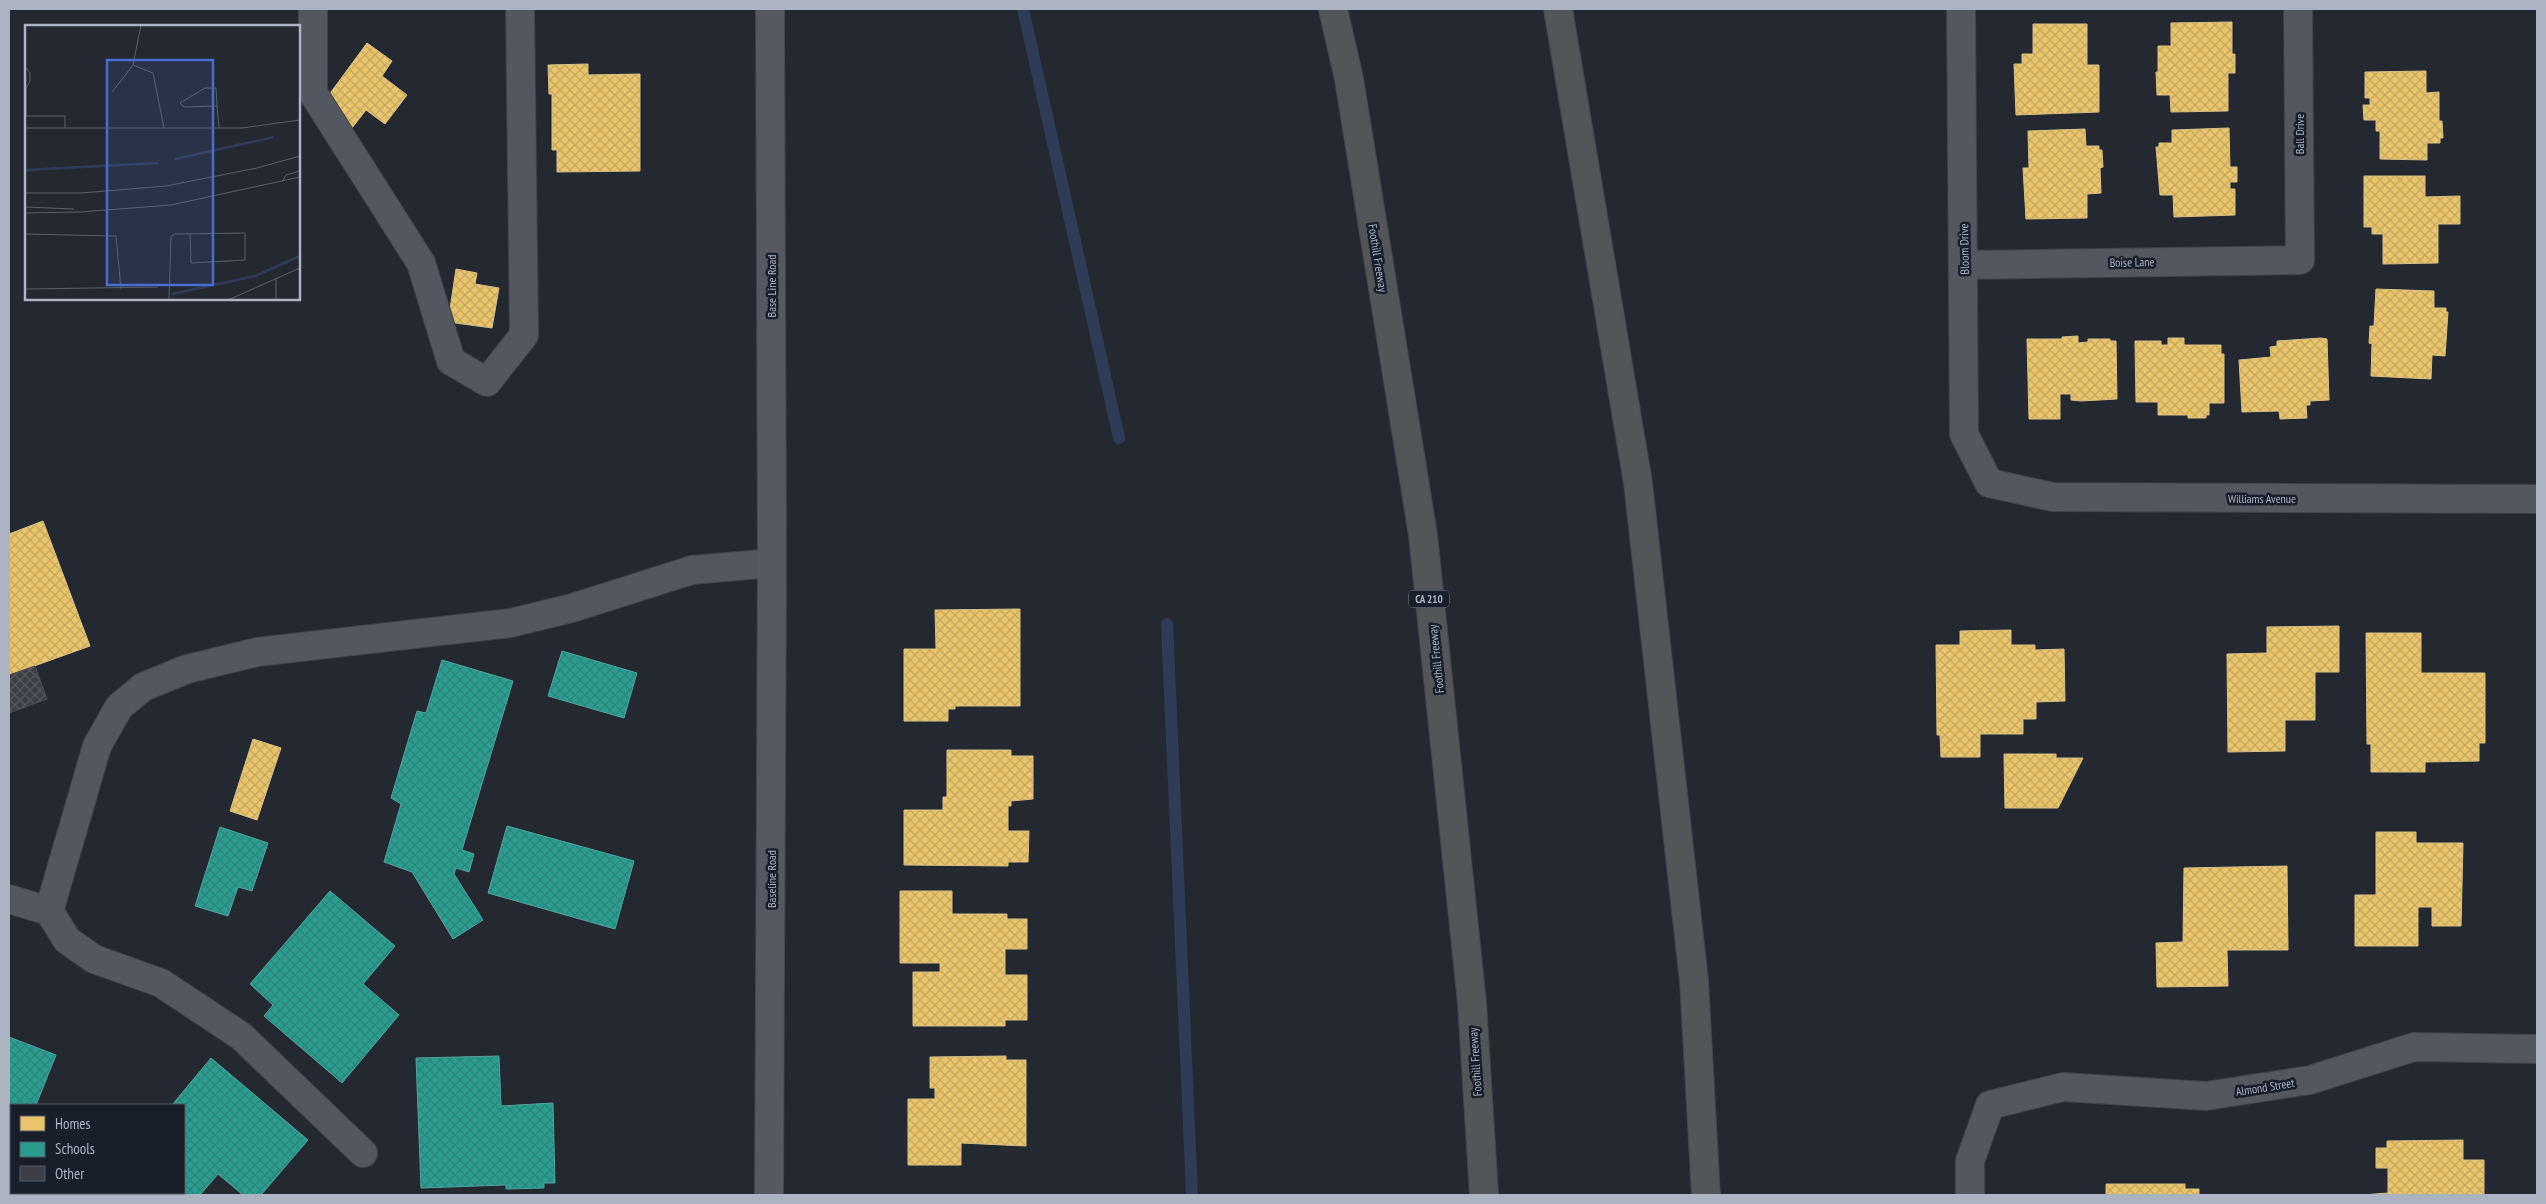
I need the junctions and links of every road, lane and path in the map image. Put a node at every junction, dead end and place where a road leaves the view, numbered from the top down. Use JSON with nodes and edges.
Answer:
{"nodes":[{"id":1,"x":313,"y":9,"type":"edge"},
{"id":2,"x":520,"y":9,"type":"edge"},
{"id":3,"x":770,"y":9,"type":"edge"},
{"id":4,"x":1333,"y":9,"type":"edge"},
{"id":5,"x":1558,"y":9,"type":"edge"},
{"id":6,"x":1961,"y":9,"type":"edge"},
{"id":7,"x":2298,"y":9,"type":"edge"},
{"id":8,"x":2300,"y":260,"type":"joint"},
{"id":9,"x":1964,"y":265,"type":"junction"},
{"id":10,"x":1989,"y":483,"type":"joint"},
{"id":11,"x":2537,"y":499,"type":"edge"},
{"id":12,"x":772,"y":563,"type":"junction"},
{"id":13,"x":9,"y":899,"type":"edge"},
{"id":14,"x":49,"y":911,"type":"junction"},
{"id":15,"x":2537,"y":1049,"type":"edge"},
{"id":16,"x":363,"y":1153,"type":"dead end"},
{"id":17,"x":769,"y":1195,"type":"edge"},
{"id":18,"x":1484,"y":1195,"type":"edge"},
{"id":19,"x":1706,"y":1195,"type":"edge"},
{"id":20,"x":1970,"y":1195,"type":"edge"}],
"edges":[{"from":1,"to":2,"type":"street"},
{"from":3,"to":12,"type":"main road","name":"Base Line Road"},
{"from":4,"to":18,"type":"highway","name":"Foothill Freeway","number":"CA 210"},
{"from":5,"to":19,"type":"highway"},
{"from":6,"to":9,"type":"street","name":"Bloom Drive"},
{"from":7,"to":8,"type":"street","name":"Ball Drive"},
{"from":8,"to":9,"type":"street","name":"Boise Lane"},
{"from":9,"to":10,"type":"street","name":"Bloom Drive"},
{"from":10,"to":11,"type":"street","name":"Williams Avenue"},
{"from":12,"to":14,"type":"street"},
{"from":12,"to":17,"type":"main road","name":"Baseline Road"},
{"from":13,"to":14,"type":"street"},
{"from":14,"to":16,"type":"street"},
{"from":15,"to":20,"type":"street","name":"Almond Street"}]}
